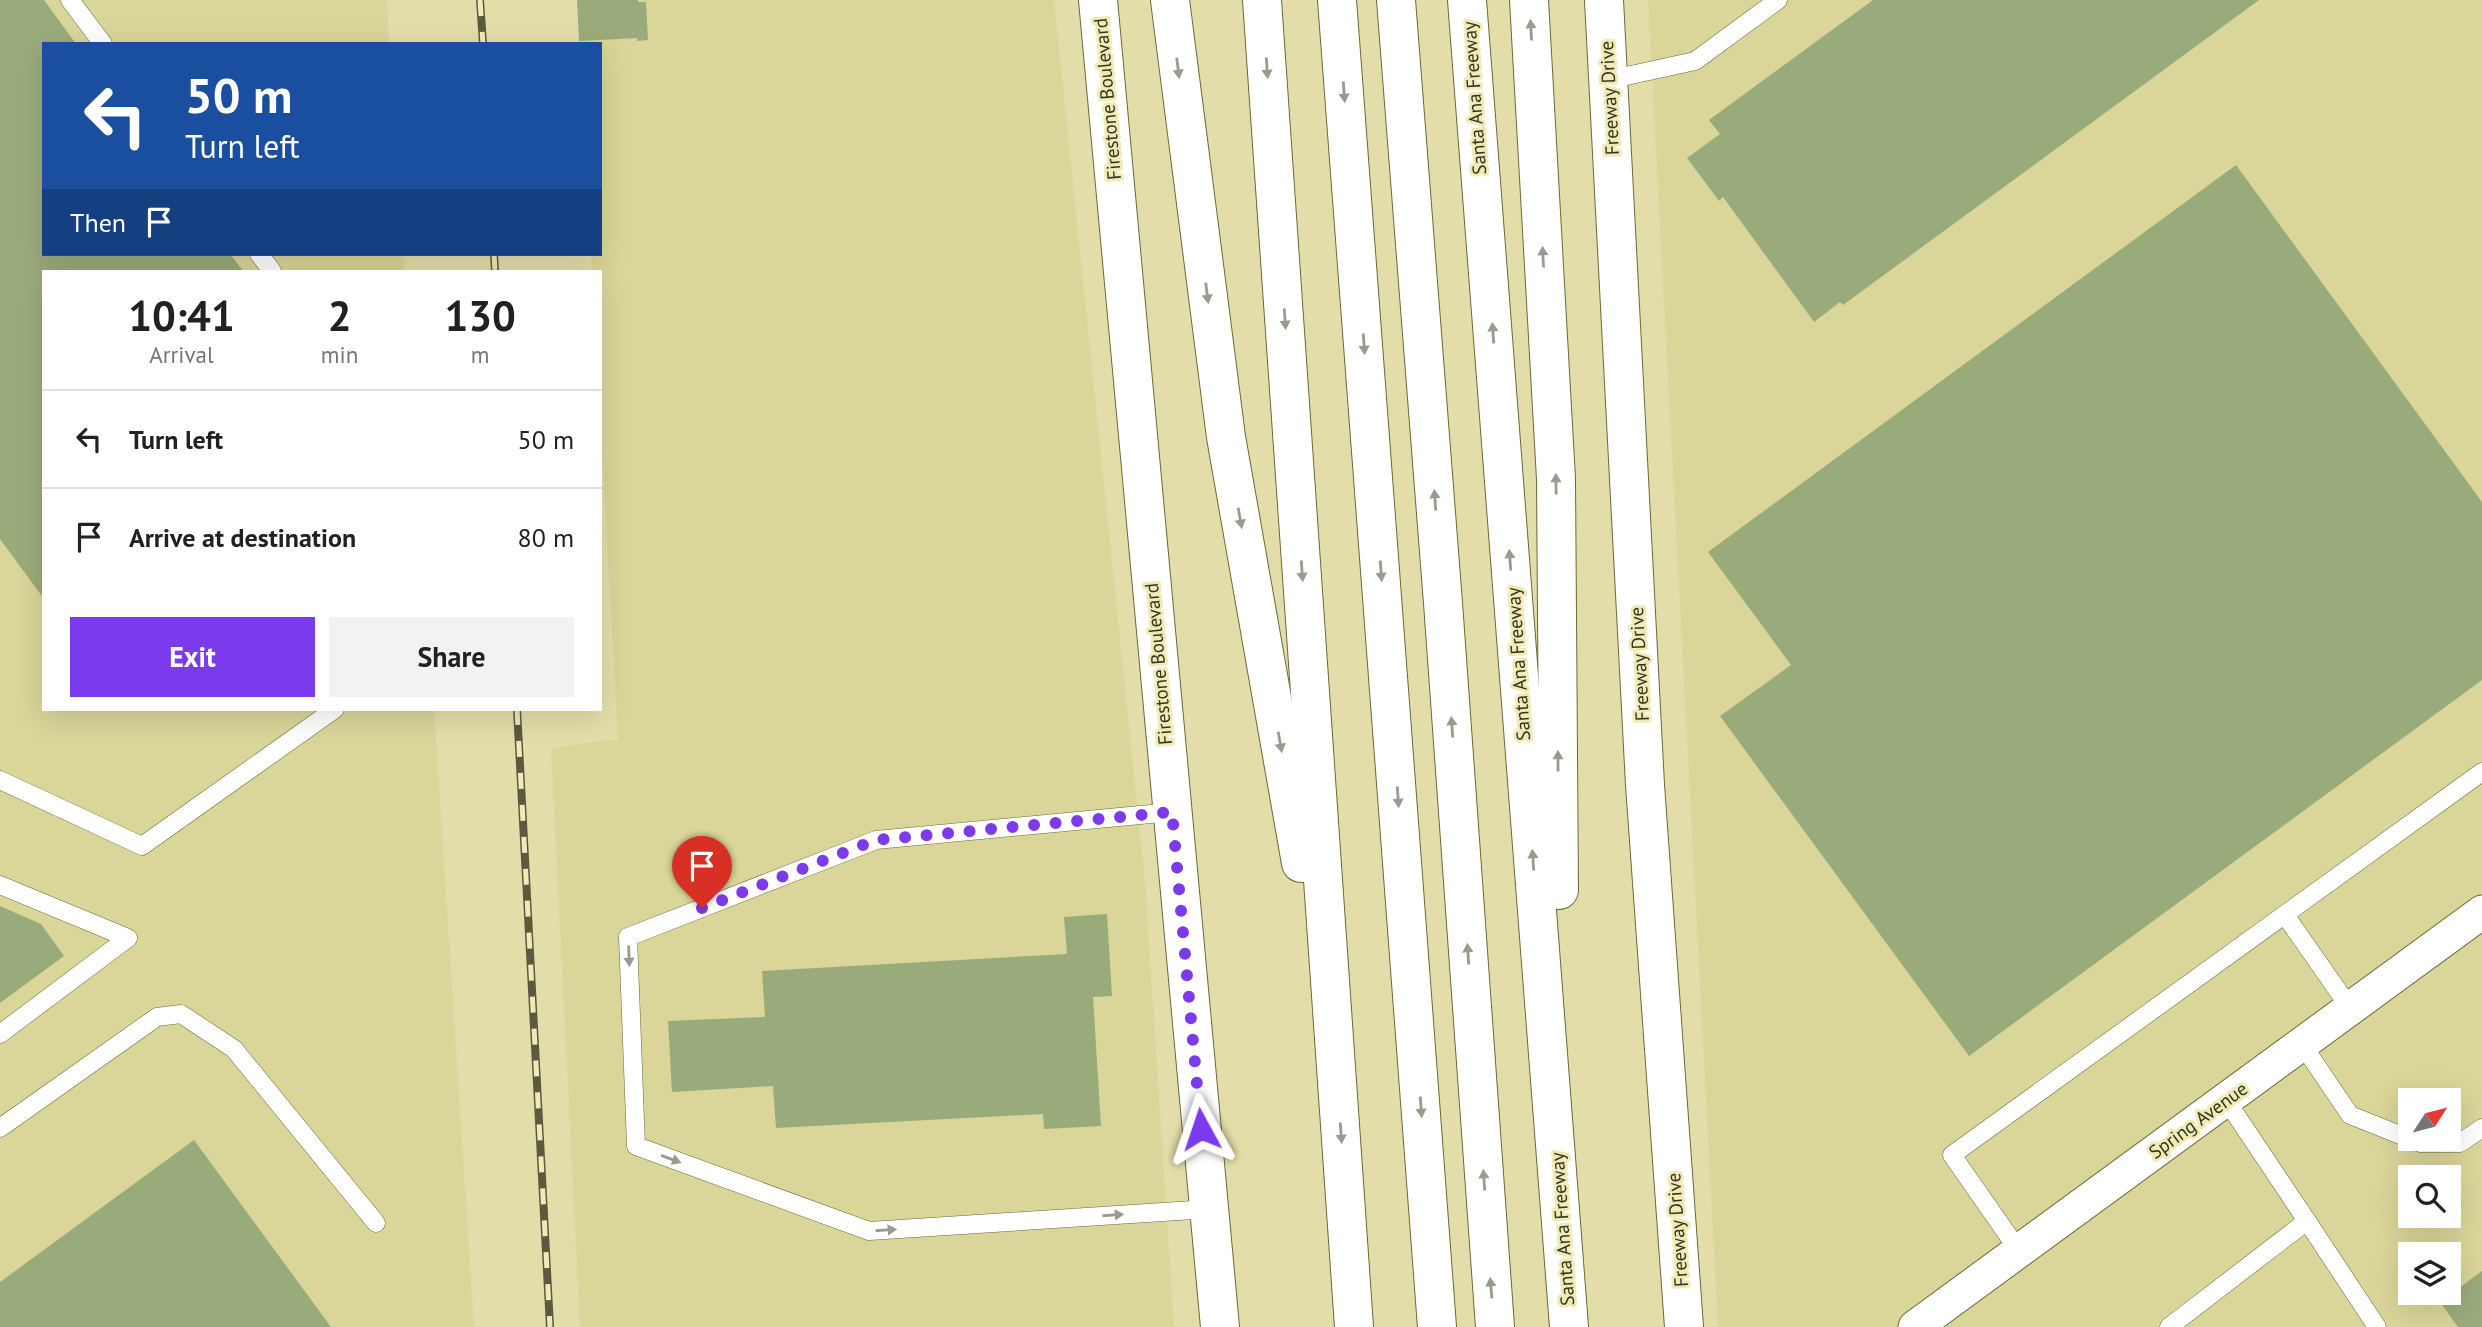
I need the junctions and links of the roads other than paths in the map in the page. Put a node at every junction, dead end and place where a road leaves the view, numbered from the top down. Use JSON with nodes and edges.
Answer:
{"nodes":[{"id":1,"x":70,"y":0,"type":"edge"},
{"id":2,"x":1098,"y":0,"type":"edge"},
{"id":3,"x":1170,"y":0,"type":"edge"},
{"id":4,"x":1262,"y":0,"type":"edge"},
{"id":5,"x":1337,"y":0,"type":"edge"},
{"id":6,"x":1396,"y":0,"type":"edge"},
{"id":7,"x":1467,"y":0,"type":"edge"},
{"id":8,"x":1529,"y":0,"type":"edge"},
{"id":9,"x":1604,"y":0,"type":"edge"},
{"id":10,"x":1777,"y":0,"type":"edge"},
{"id":11,"x":102,"y":42,"type":"edge"},
{"id":12,"x":1608,"y":80,"type":"junction"},
{"id":13,"x":260,"y":256,"type":"edge"},
{"id":14,"x":271,"y":270,"type":"edge"},
{"id":15,"x":332,"y":711,"type":"edge"},
{"id":16,"x":2482,"y":772,"type":"edge"},
{"id":17,"x":0,"y":780,"type":"edge"},
{"id":18,"x":1172,"y":812,"type":"junction"},
{"id":19,"x":0,"y":885,"type":"edge"},
{"id":20,"x":2482,"y":912,"type":"edge"},
{"id":21,"x":2285,"y":915,"type":"junction"},
{"id":22,"x":2350,"y":1009,"type":"junction"},
{"id":23,"x":0,"y":1034,"type":"edge"},
{"id":24,"x":2302,"y":1044,"type":"junction"},
{"id":25,"x":1337,"y":1065,"type":"junction"},
{"id":26,"x":2226,"y":1100,"type":"junction"},
{"id":27,"x":0,"y":1128,"type":"edge"},
{"id":28,"x":2482,"y":1128,"type":"edge"},
{"id":29,"x":1209,"y":1209,"type":"junction"},
{"id":30,"x":1561,"y":1221,"type":"junction"},
{"id":31,"x":2306,"y":1221,"type":"junction"},
{"id":32,"x":376,"y":1223,"type":"dead end"},
{"id":33,"x":2019,"y":1251,"type":"junction"},
{"id":34,"x":1220,"y":1327,"type":"edge"},
{"id":35,"x":1354,"y":1327,"type":"edge"},
{"id":36,"x":1437,"y":1327,"type":"edge"},
{"id":37,"x":1494,"y":1327,"type":"edge"},
{"id":38,"x":1569,"y":1327,"type":"edge"},
{"id":39,"x":1684,"y":1327,"type":"edge"},
{"id":40,"x":1915,"y":1327,"type":"edge"},
{"id":41,"x":2169,"y":1327,"type":"edge"},
{"id":42,"x":2377,"y":1327,"type":"edge"}],
"edges":[{"from":1,"to":11,"type":"lane"},
{"from":2,"to":18,"type":"main road","name":"Firestone Boulevard"},
{"from":3,"to":25,"type":"main road","one_way":true},
{"from":4,"to":25,"type":"main road","one_way":true},
{"from":5,"to":36,"type":"main road","one_way":true},
{"from":37,"to":6,"type":"main road","one_way":true},
{"from":30,"to":7,"type":"main road","name":"Santa Ana Freeway","one_way":true},
{"from":30,"to":8,"type":"main road","one_way":true},
{"from":9,"to":12,"type":"main road","name":"Freeway Drive"},
{"from":10,"to":12,"type":"lane"},
{"from":12,"to":39,"type":"main road","name":"Freeway Drive"},
{"from":13,"to":14,"type":"lane"},
{"from":15,"to":17,"type":"lane"},
{"from":16,"to":21,"type":"lane"},
{"from":18,"to":29,"type":"main road","name":"Firestone Boulevard"},
{"from":18,"to":29,"type":"lane","one_way":true},
{"from":19,"to":23,"type":"lane"},
{"from":20,"to":22,"type":"street","name":"Spring Avenue"},
{"from":21,"to":22,"type":"lane"},
{"from":21,"to":33,"type":"lane"},
{"from":22,"to":24,"type":"street","name":"Spring Avenue"},
{"from":24,"to":26,"type":"street","name":"Spring Avenue"},
{"from":24,"to":28,"type":"lane"},
{"from":25,"to":35,"type":"main road","one_way":true},
{"from":26,"to":31,"type":"lane"},
{"from":26,"to":33,"type":"street","name":"Spring Avenue"},
{"from":27,"to":32,"type":"lane"},
{"from":29,"to":34,"type":"main road","name":"Firestone Boulevard"},
{"from":30,"to":38,"type":"main road","name":"Santa Ana Freeway"},
{"from":31,"to":41,"type":"lane"},
{"from":31,"to":42,"type":"lane"},
{"from":33,"to":40,"type":"street","name":"Spring Avenue"}]}
